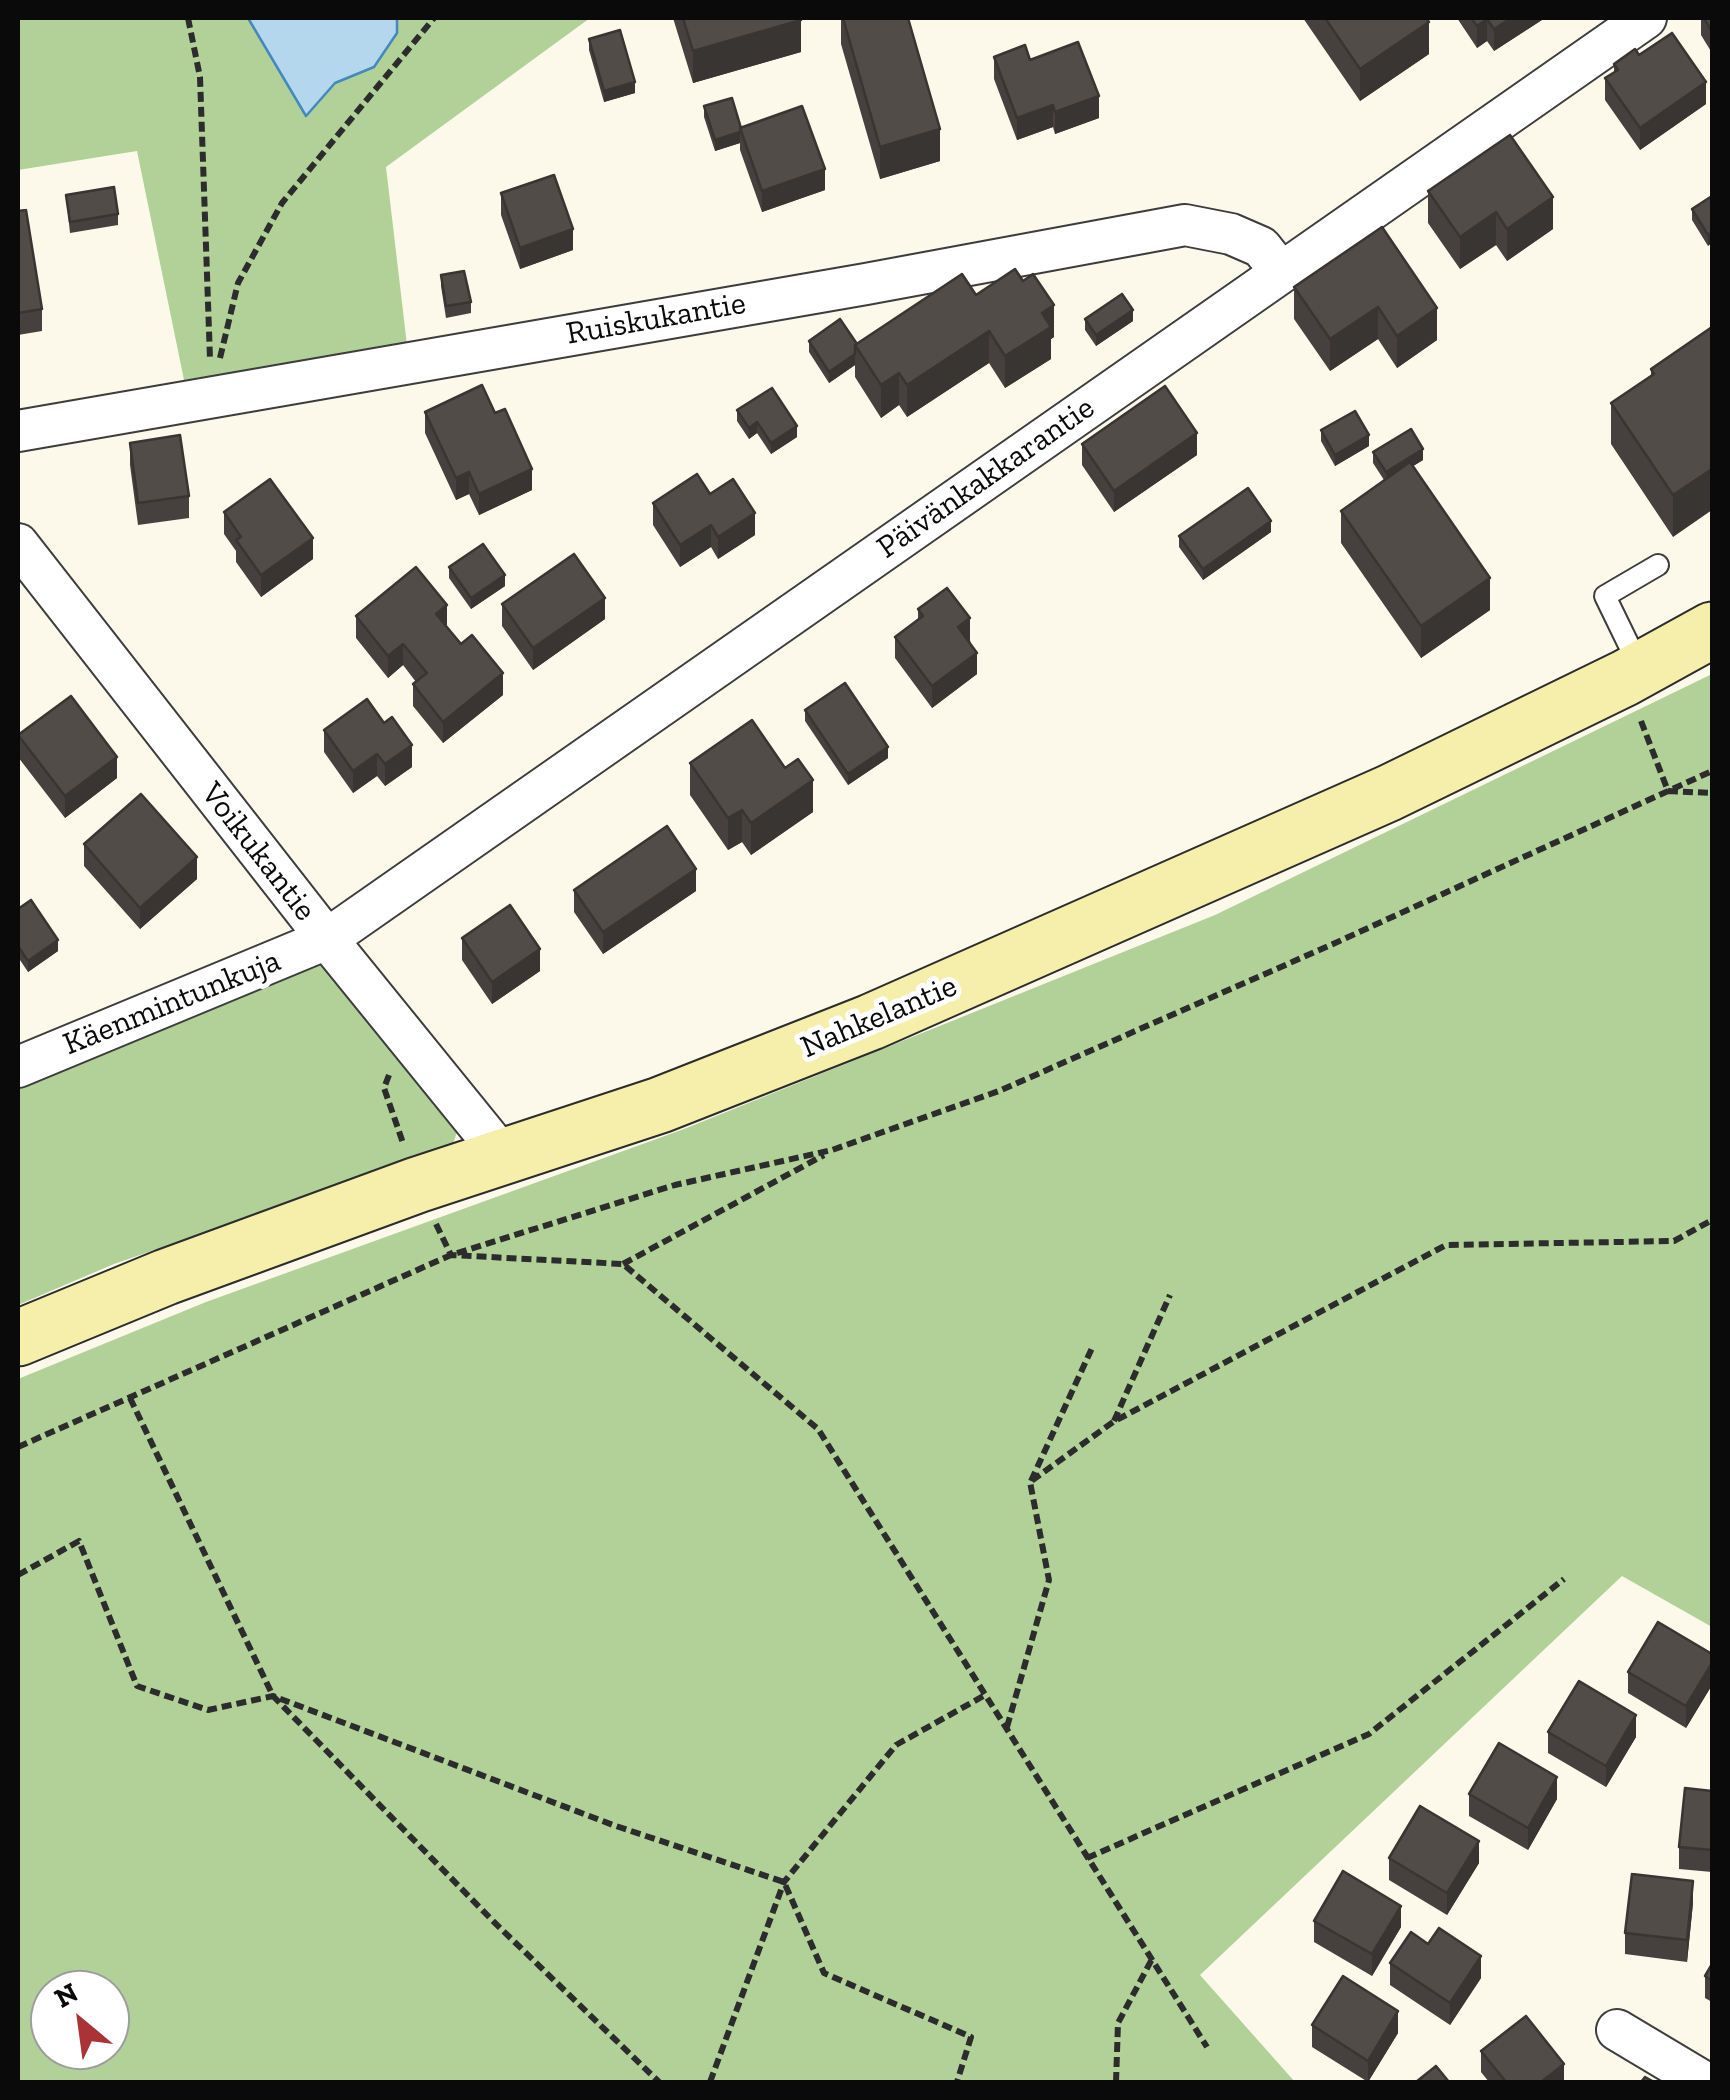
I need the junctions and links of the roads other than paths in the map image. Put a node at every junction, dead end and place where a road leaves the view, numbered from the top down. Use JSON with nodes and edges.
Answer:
{"nodes":[{"id":1,"x":1646,"y":18,"type":"edge"},
{"id":2,"x":1281,"y":272,"type":"junction"},
{"id":3,"x":18,"y":431,"type":"edge"},
{"id":4,"x":18,"y":544,"type":"edge"},
{"id":5,"x":1658,"y":565,"type":"dead end"},
{"id":6,"x":1712,"y":630,"type":"edge"},
{"id":7,"x":1633,"y":674,"type":"junction"},
{"id":8,"x":327,"y":939,"type":"junction"},
{"id":9,"x":18,"y":1067,"type":"edge"},
{"id":10,"x":502,"y":1156,"type":"junction"},
{"id":11,"x":18,"y":1338,"type":"edge"},
{"id":12,"x":1617,"y":2030,"type":"dead end"},
{"id":13,"x":1704,"y":2082,"type":"edge"}],
"edges":[{"from":1,"to":2,"type":"street","name":"Päivänkakkarantie"},
{"from":2,"to":3,"type":"street","name":"Ruiskukantie"},
{"from":2,"to":8,"type":"street","name":"Päivänkakkarantie"},
{"from":4,"to":8,"type":"street","name":"Voikukantie"},
{"from":5,"to":7,"type":"lane"},
{"from":6,"to":7,"type":"main road","name":"Nahkelantie"},
{"from":7,"to":10,"type":"main road","name":"Nahkelantie"},
{"from":8,"to":9,"type":"street","name":"Käenmintunkuja"},
{"from":8,"to":10,"type":"street","name":"Voikukantie"},
{"from":10,"to":11,"type":"main road","name":"Nahkelantie"},
{"from":12,"to":13,"type":"street"}]}
